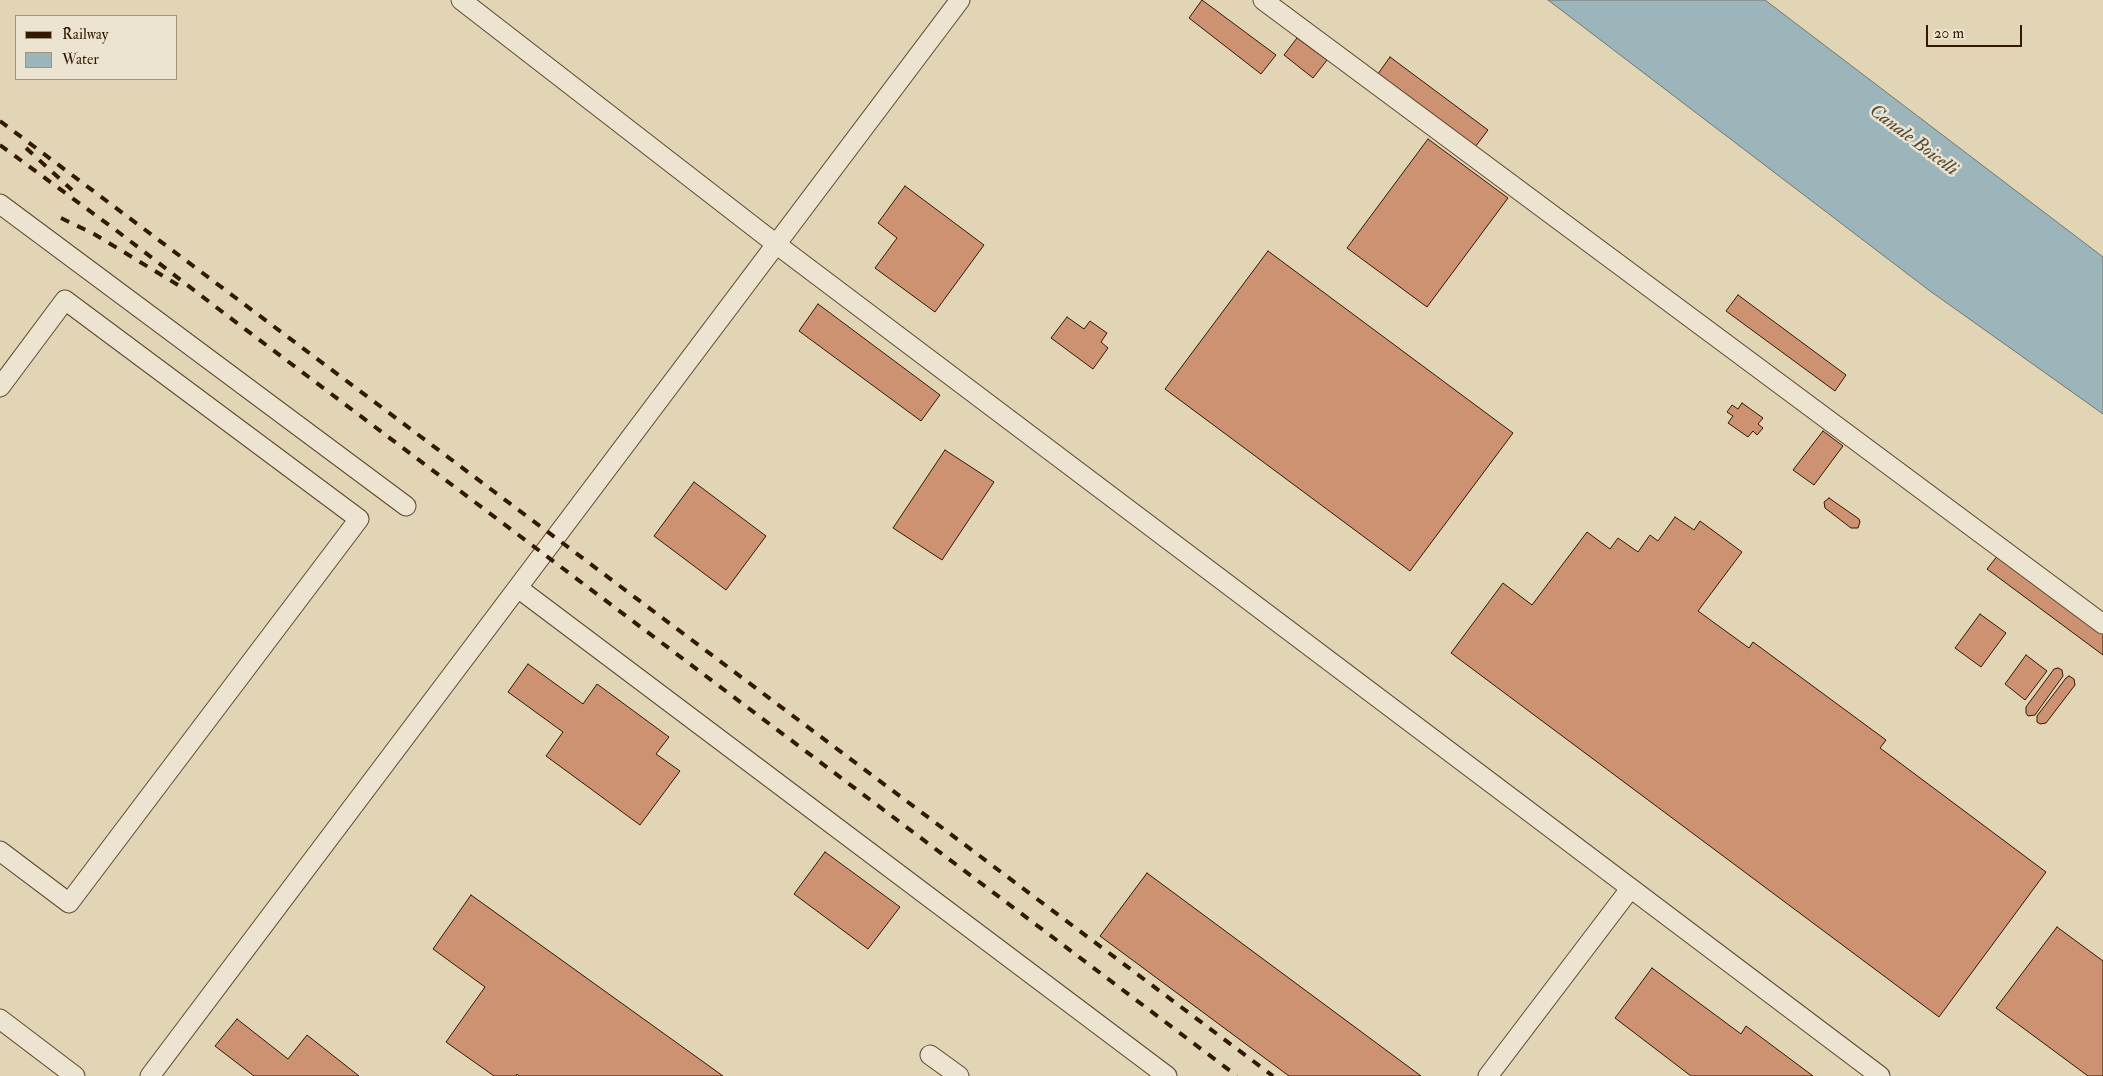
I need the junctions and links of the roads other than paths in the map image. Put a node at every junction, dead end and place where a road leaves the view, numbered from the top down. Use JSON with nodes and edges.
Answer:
{"nodes":[{"id":1,"x":461,"y":0,"type":"edge"},
{"id":2,"x":960,"y":0,"type":"edge"},
{"id":3,"x":1263,"y":0,"type":"edge"},
{"id":4,"x":0,"y":204,"type":"edge"},
{"id":5,"x":776,"y":244,"type":"junction"},
{"id":6,"x":0,"y":387,"type":"edge"},
{"id":7,"x":406,"y":506,"type":"dead end"},
{"id":8,"x":518,"y":588,"type":"junction"},
{"id":9,"x":2103,"y":624,"type":"edge"},
{"id":10,"x":0,"y":851,"type":"edge"},
{"id":11,"x":1630,"y":889,"type":"junction"},
{"id":12,"x":0,"y":1019,"type":"edge"},
{"id":13,"x":930,"y":1055,"type":"dead end"},
{"id":14,"x":76,"y":1076,"type":"edge"},
{"id":15,"x":150,"y":1076,"type":"edge"},
{"id":16,"x":959,"y":1076,"type":"edge"},
{"id":17,"x":1168,"y":1076,"type":"edge"},
{"id":18,"x":1488,"y":1076,"type":"edge"},
{"id":19,"x":1880,"y":1076,"type":"edge"}],
"edges":[{"from":1,"to":5,"type":"lane"},
{"from":2,"to":5,"type":"lane"},
{"from":3,"to":9,"type":"lane"},
{"from":4,"to":7,"type":"lane"},
{"from":5,"to":8,"type":"lane"},
{"from":5,"to":11,"type":"lane"},
{"from":6,"to":10,"type":"lane"},
{"from":8,"to":15,"type":"lane"},
{"from":8,"to":17,"type":"lane"},
{"from":11,"to":18,"type":"lane"},
{"from":11,"to":19,"type":"lane"},
{"from":12,"to":14,"type":"lane"},
{"from":13,"to":16,"type":"lane"}]}
